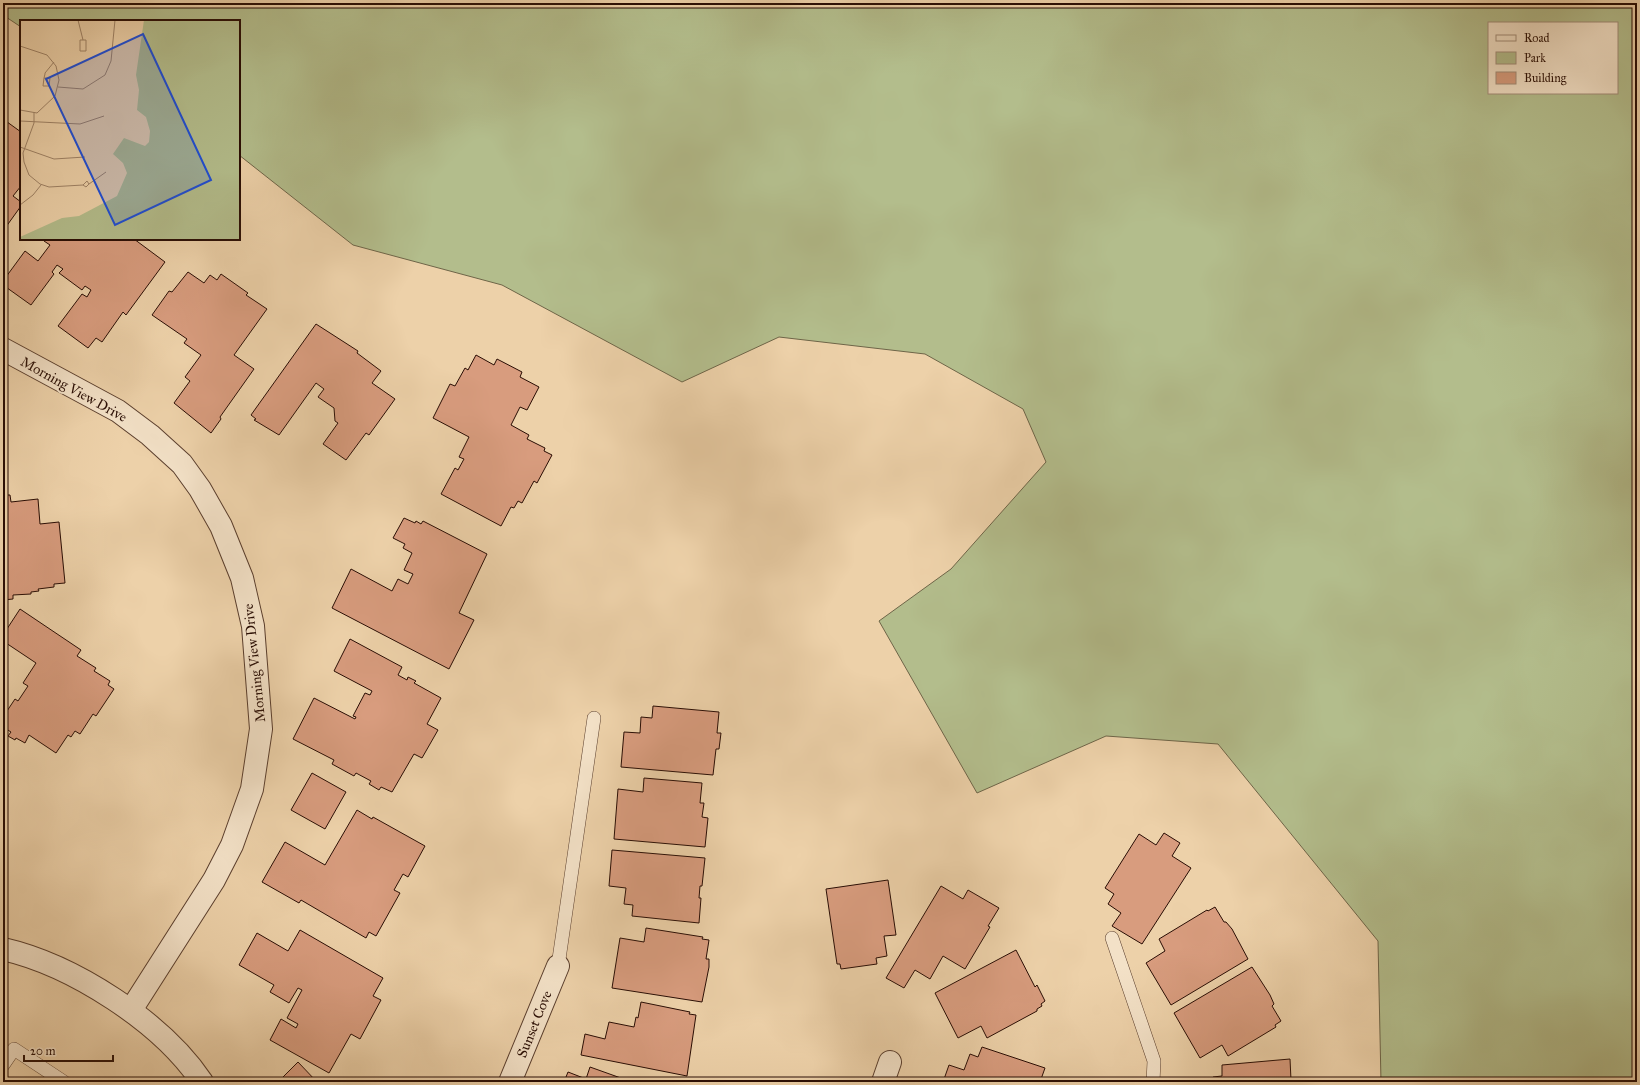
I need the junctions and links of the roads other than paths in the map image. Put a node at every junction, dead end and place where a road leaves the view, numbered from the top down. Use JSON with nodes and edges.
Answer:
{"nodes":[{"id":1,"x":3,"y":349,"type":"edge"},
{"id":2,"x":594,"y":718,"type":"dead end"},
{"id":3,"x":1112,"y":938,"type":"dead end"},
{"id":4,"x":3,"y":949,"type":"edge"},
{"id":5,"x":558,"y":966,"type":"joint"},
{"id":6,"x":131,"y":1010,"type":"junction"},
{"id":7,"x":890,"y":1062,"type":"dead end"},
{"id":8,"x":3,"y":1065,"type":"edge"},
{"id":9,"x":64,"y":1082,"type":"edge"},
{"id":10,"x":202,"y":1082,"type":"edge"},
{"id":11,"x":510,"y":1082,"type":"edge"},
{"id":12,"x":882,"y":1082,"type":"edge"},
{"id":13,"x":1154,"y":1082,"type":"edge"}],
"edges":[{"from":1,"to":6,"type":"street","name":"Morning View Drive"},
{"from":2,"to":5,"type":"lane"},
{"from":3,"to":13,"type":"lane"},
{"from":4,"to":6,"type":"street"},
{"from":5,"to":11,"type":"street","name":"Sunset Cove"},
{"from":6,"to":10,"type":"street"},
{"from":7,"to":12,"type":"street"},
{"from":8,"to":9,"type":"lane"}]}
